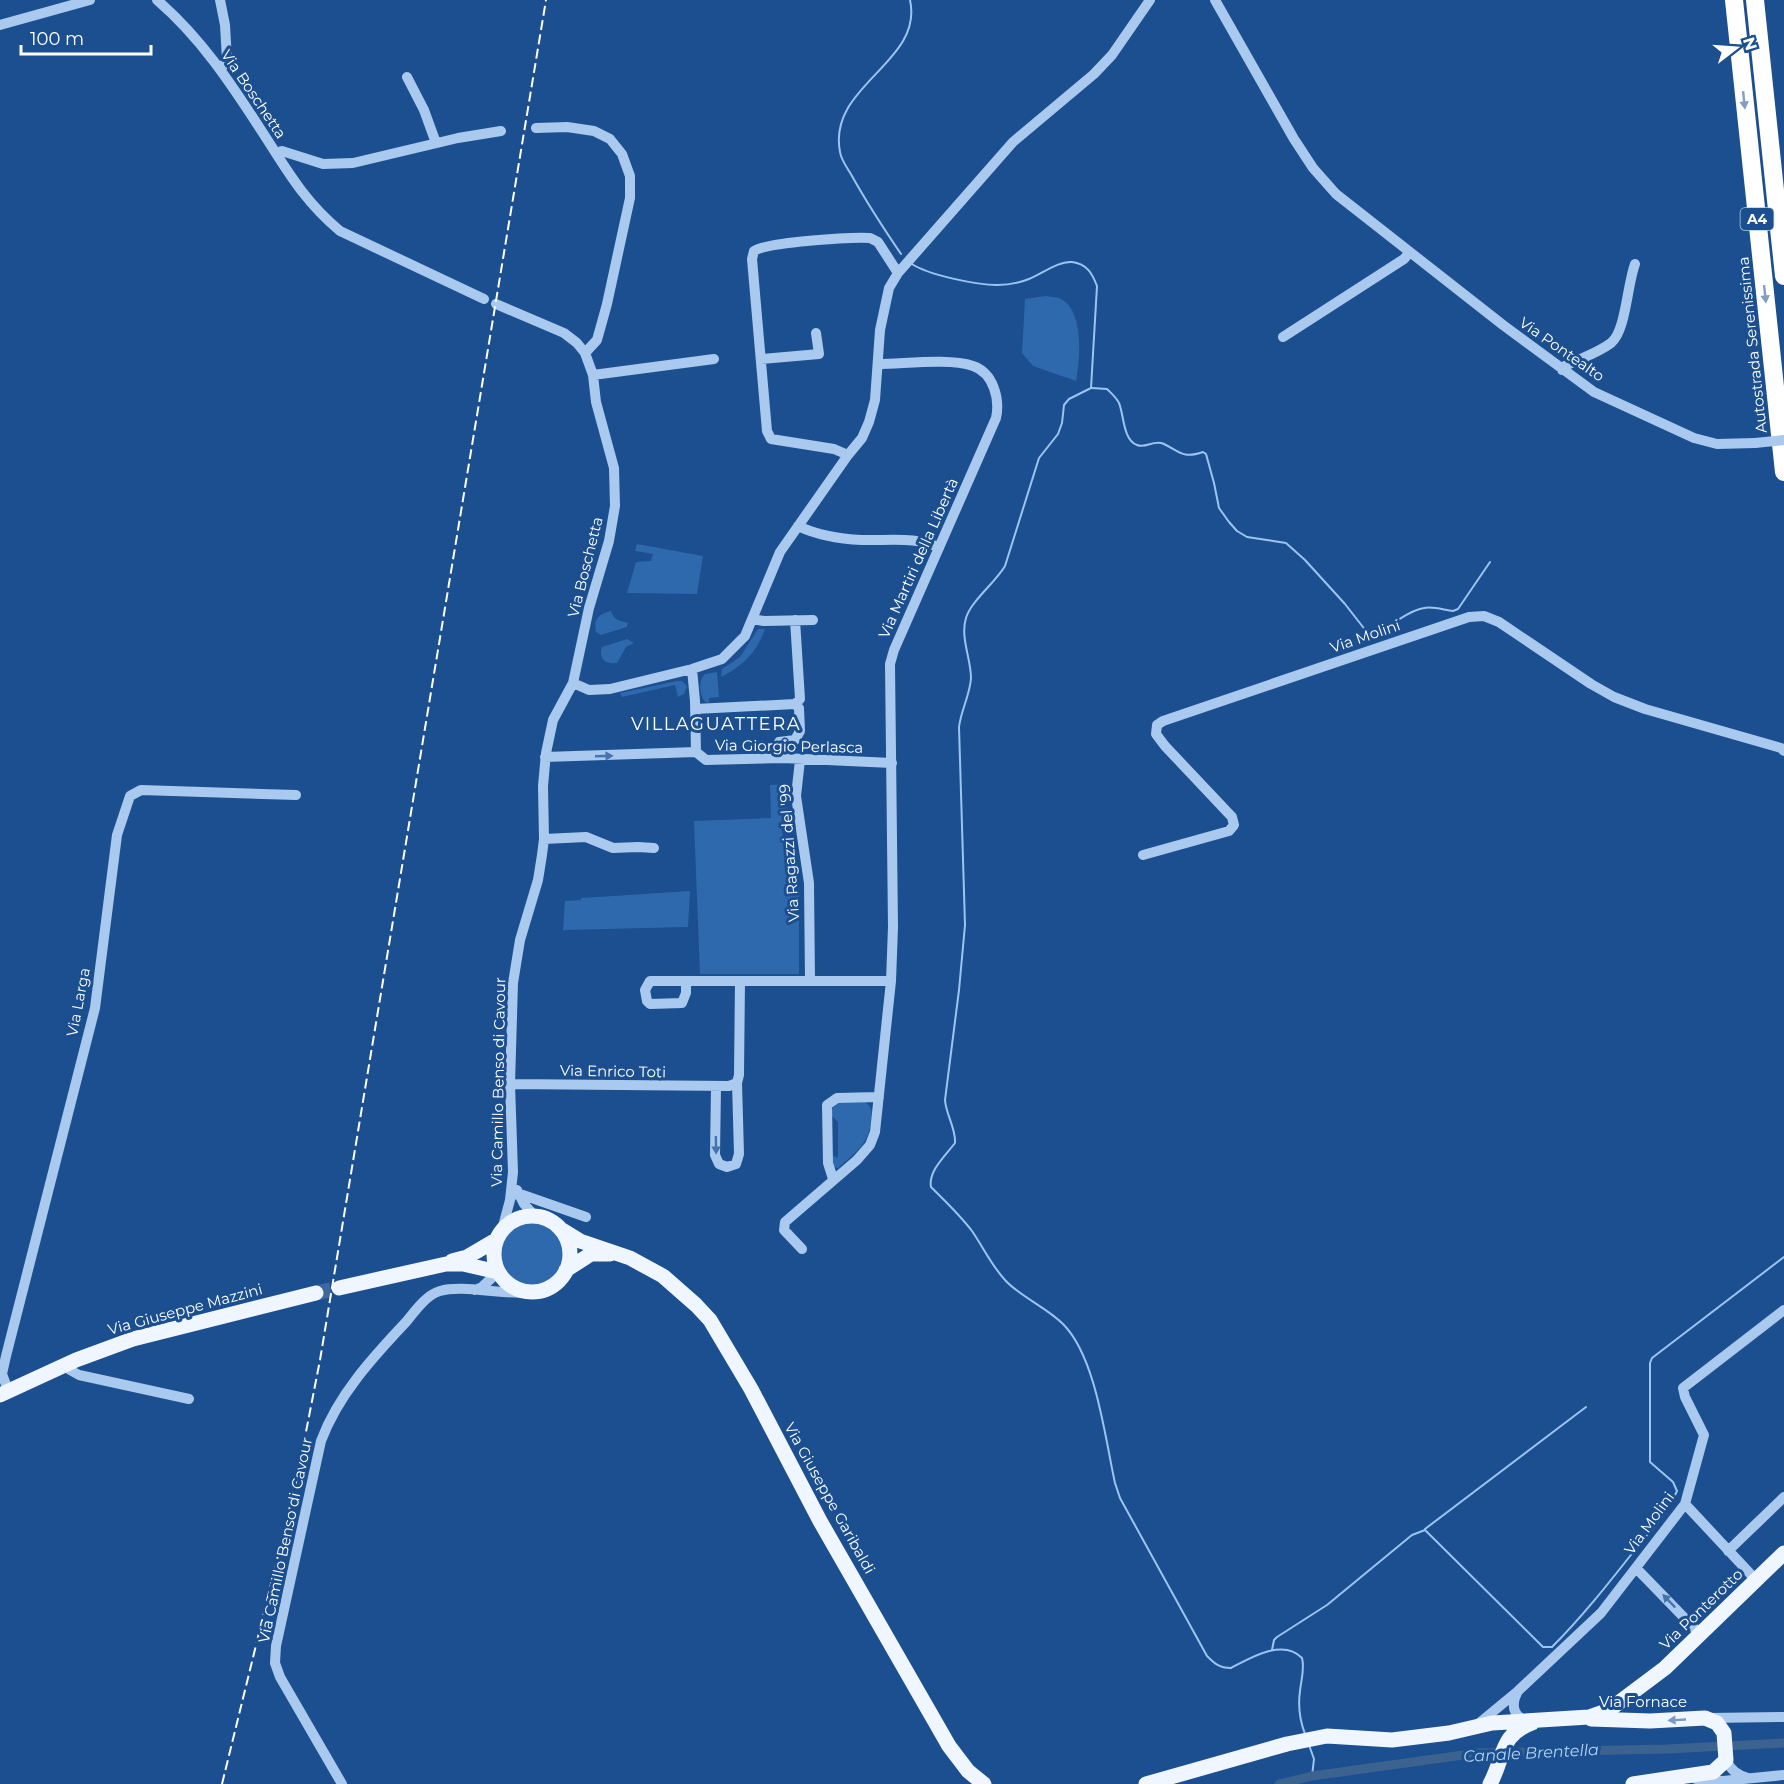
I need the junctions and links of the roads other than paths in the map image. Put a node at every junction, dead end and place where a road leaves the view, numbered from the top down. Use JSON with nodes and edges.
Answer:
{"nodes":[{"id":1,"x":90,"y":0,"type":"edge"},
{"id":2,"x":157,"y":0,"type":"edge"},
{"id":3,"x":220,"y":0,"type":"edge"},
{"id":4,"x":1150,"y":0,"type":"edge"},
{"id":5,"x":1215,"y":0,"type":"edge"},
{"id":6,"x":1734,"y":0,"type":"edge"},
{"id":7,"x":1755,"y":0,"type":"edge"},
{"id":8,"x":0,"y":25,"type":"edge"},
{"id":9,"x":221,"y":69,"type":"junction"},
{"id":10,"x":406,"y":77,"type":"dead end"},
{"id":11,"x":536,"y":128,"type":"dead end"},
{"id":12,"x":501,"y":131,"type":"dead end"},
{"id":13,"x":436,"y":143,"type":"junction"},
{"id":14,"x":276,"y":153,"type":"junction"},
{"id":15,"x":1409,"y":253,"type":"junction"},
{"id":16,"x":1635,"y":264,"type":"dead end"},
{"id":17,"x":898,"y":273,"type":"junction"},
{"id":18,"x":1784,"y":276,"type":"edge"},
{"id":19,"x":484,"y":299,"type":"dead end"},
{"id":20,"x":496,"y":304,"type":"dead end"},
{"id":21,"x":816,"y":333,"type":"dead end"},
{"id":22,"x":1283,"y":337,"type":"dead end"},
{"id":23,"x":585,"y":353,"type":"junction"},
{"id":24,"x":714,"y":359,"type":"dead end"},
{"id":25,"x":761,"y":359,"type":"junction"},
{"id":26,"x":878,"y":364,"type":"junction"},
{"id":27,"x":1562,"y":370,"type":"junction"},
{"id":28,"x":593,"y":375,"type":"junction"},
{"id":29,"x":1784,"y":440,"type":"edge"},
{"id":30,"x":848,"y":455,"type":"junction"},
{"id":31,"x":1784,"y":472,"type":"edge"},
{"id":32,"x":798,"y":526,"type":"junction"},
{"id":33,"x":939,"y":548,"type":"junction"},
{"id":34,"x":752,"y":619,"type":"junction"},
{"id":35,"x":795,"y":620,"type":"junction"},
{"id":36,"x":813,"y":620,"type":"dead end"},
{"id":37,"x":692,"y":669,"type":"junction"},
{"id":38,"x":573,"y":683,"type":"junction"},
{"id":39,"x":795,"y":704,"type":"junction"},
{"id":40,"x":695,"y":709,"type":"junction"},
{"id":41,"x":779,"y":742,"type":"dead end"},
{"id":42,"x":1784,"y":751,"type":"edge"},
{"id":43,"x":696,"y":752,"type":"junction"},
{"id":44,"x":545,"y":758,"type":"junction"},
{"id":45,"x":800,"y":760,"type":"junction"},
{"id":46,"x":892,"y":763,"type":"junction"},
{"id":47,"x":296,"y":795,"type":"dead end"},
{"id":48,"x":544,"y":839,"type":"junction"},
{"id":49,"x":654,"y":848,"type":"dead end"},
{"id":50,"x":1143,"y":855,"type":"dead end"},
{"id":51,"x":810,"y":980,"type":"junction"},
{"id":52,"x":686,"y":981,"type":"dead end"},
{"id":53,"x":740,"y":981,"type":"junction"},
{"id":54,"x":891,"y":981,"type":"junction"},
{"id":55,"x":737,"y":1083,"type":"junction"},
{"id":56,"x":510,"y":1084,"type":"junction"},
{"id":57,"x":716,"y":1087,"type":"junction"},
{"id":58,"x":879,"y":1097,"type":"junction"},
{"id":59,"x":833,"y":1179,"type":"junction"},
{"id":60,"x":514,"y":1194,"type":"junction"},
{"id":61,"x":534,"y":1215,"type":"junction"},
{"id":62,"x":586,"y":1216,"type":"dead end"},
{"id":63,"x":562,"y":1230,"type":"junction"},
{"id":64,"x":499,"y":1235,"type":"junction"},
{"id":65,"x":802,"y":1249,"type":"dead end"},
{"id":66,"x":619,"y":1254,"type":"junction"},
{"id":67,"x":446,"y":1264,"type":"junction"},
{"id":68,"x":476,"y":1267,"type":"junction"},
{"id":69,"x":566,"y":1270,"type":"junction"},
{"id":70,"x":498,"y":1272,"type":"junction"},
{"id":71,"x":339,"y":1288,"type":"tunnel mouth"},
{"id":72,"x":474,"y":1290,"type":"junction"},
{"id":73,"x":532,"y":1292,"type":"junction"},
{"id":74,"x":316,"y":1293,"type":"tunnel mouth"},
{"id":75,"x":1784,"y":1310,"type":"edge"},
{"id":76,"x":67,"y":1364,"type":"junction"},
{"id":77,"x":4,"y":1393,"type":"edge"},
{"id":78,"x":189,"y":1399,"type":"dead end"},
{"id":79,"x":1784,"y":1497,"type":"edge"},
{"id":80,"x":1685,"y":1504,"type":"junction"},
{"id":81,"x":1728,"y":1551,"type":"junction"},
{"id":82,"x":1784,"y":1553,"type":"edge"},
{"id":83,"x":1636,"y":1568,"type":"junction"},
{"id":84,"x":1757,"y":1581,"type":"junction"},
{"id":85,"x":1701,"y":1635,"type":"junction"},
{"id":86,"x":1640,"y":1688,"type":"junction"},
{"id":87,"x":1518,"y":1691,"type":"junction"},
{"id":88,"x":1746,"y":1717,"type":"junction"},
{"id":89,"x":1784,"y":1717,"type":"edge"},
{"id":90,"x":1705,"y":1718,"type":"junction"},
{"id":91,"x":1582,"y":1719,"type":"junction"},
{"id":92,"x":1534,"y":1720,"type":"junction"},
{"id":93,"x":1650,"y":1721,"type":"junction"},
{"id":94,"x":1470,"y":1729,"type":"junction"},
{"id":95,"x":1724,"y":1734,"type":"junction"},
{"id":96,"x":1504,"y":1746,"type":"junction"},
{"id":97,"x":1726,"y":1758,"type":"junction"},
{"id":98,"x":1499,"y":1767,"type":"junction"},
{"id":99,"x":1784,"y":1775,"type":"edge"},
{"id":100,"x":1683,"y":1778,"type":"junction"},
{"id":101,"x":1749,"y":1778,"type":"junction"},
{"id":102,"x":1642,"y":1783,"type":"edge"},
{"id":103,"x":342,"y":1784,"type":"edge"},
{"id":104,"x":984,"y":1784,"type":"edge"},
{"id":105,"x":1146,"y":1784,"type":"edge"},
{"id":106,"x":1490,"y":1784,"type":"edge"},
{"id":107,"x":1503,"y":1784,"type":"edge"}],
"edges":[{"from":1,"to":8,"type":"street"},
{"from":2,"to":9,"type":"street","name":"Via Boschetta"},
{"from":3,"to":9,"type":"street"},
{"from":4,"to":17,"type":"street"},
{"from":5,"to":15,"type":"street","name":"Via Pontealto"},
{"from":6,"to":31,"type":"highway","name":"Autostrada Serenissima","number":"A4","one_way":true},
{"from":7,"to":18,"type":"highway","number":"A4"},
{"from":9,"to":14,"type":"street","name":"Via Boschetta"},
{"from":10,"to":13,"type":"street"},
{"from":11,"to":23,"type":"street"},
{"from":12,"to":13,"type":"street","name":"Via Boschetta"},
{"from":13,"to":14,"type":"street","name":"Via Boschetta"},
{"from":14,"to":19,"type":"street","name":"Via Boschetta"},
{"from":15,"to":22,"type":"street"},
{"from":15,"to":27,"type":"street","name":"Via Pontealto"},
{"from":16,"to":27,"type":"street"},
{"from":17,"to":25,"type":"street"},
{"from":17,"to":26,"type":"street"},
{"from":20,"to":23,"type":"street","name":"Via Boschetta"},
{"from":21,"to":25,"type":"street"},
{"from":23,"to":28,"type":"street","name":"Via Boschetta"},
{"from":24,"to":28,"type":"street"},
{"from":25,"to":30,"type":"street"},
{"from":26,"to":30,"type":"street"},
{"from":26,"to":33,"type":"street","name":"Via Martiri della Libertà"},
{"from":27,"to":29,"type":"street","name":"Via Pontealto","bridge":true},
{"from":28,"to":38,"type":"street","name":"Via Boschetta"},
{"from":30,"to":32,"type":"street"},
{"from":32,"to":33,"type":"street"},
{"from":32,"to":34,"type":"street"},
{"from":33,"to":46,"type":"street","name":"Via Martiri della Libertà"},
{"from":34,"to":35,"type":"street"},
{"from":34,"to":37,"type":"street"},
{"from":35,"to":36,"type":"street"},
{"from":35,"to":39,"type":"street","name":"Via Giorgio Perlasca"},
{"from":37,"to":38,"type":"street"},
{"from":37,"to":40,"type":"street","name":"Via Giorgio Perlasca"},
{"from":38,"to":44,"type":"street","name":"Via Camillo Benso di Cavour"},
{"from":39,"to":40,"type":"street"},
{"from":39,"to":41,"type":"street","name":"Via Giorgio Perlasca"},
{"from":40,"to":43,"type":"street","name":"Via Giorgio Perlasca"},
{"from":42,"to":50,"type":"street","name":"Via Molini"},
{"from":44,"to":43,"type":"street","one_way":true},
{"from":43,"to":45,"type":"street","name":"Via Giorgio Perlasca"},
{"from":44,"to":48,"type":"street","name":"Via Camillo Benso di Cavour"},
{"from":45,"to":46,"type":"street","name":"Via Giorgio Perlasca"},
{"from":45,"to":51,"type":"street","name":"Via Ragazzi del '99"},
{"from":46,"to":54,"type":"street","name":"Via Martiri della Libertà"},
{"from":47,"to":77,"type":"street","name":"Via Larga"},
{"from":48,"to":49,"type":"street"},
{"from":48,"to":56,"type":"street","name":"Via Camillo Benso di Cavour"},
{"from":51,"to":53,"type":"street"},
{"from":51,"to":54,"type":"street"},
{"from":52,"to":53,"type":"street"},
{"from":53,"to":55,"type":"street"},
{"from":54,"to":58,"type":"street","name":"Via Martiri della Libertà"},
{"from":55,"to":57,"type":"street","name":"Via Enrico Toti"},
{"from":57,"to":55,"type":"street","one_way":true},
{"from":56,"to":57,"type":"street","name":"Via Enrico Toti"},
{"from":56,"to":60,"type":"street","name":"Via Camillo Benso di Cavour"},
{"from":58,"to":59,"type":"street","name":"Via Martiri della Libertà"},
{"from":58,"to":59,"type":"street"},
{"from":59,"to":65,"type":"street","name":"Via Martiri della Libertà"},
{"from":60,"to":61,"type":"street"},
{"from":60,"to":62,"type":"street"},
{"from":60,"to":64,"type":"street","name":"Via Camillo Benso di Cavour"},
{"from":61,"to":63,"type":"main road"},
{"from":61,"to":64,"type":"main road"},
{"from":63,"to":66,"type":"main road","name":"Via Giuseppe Garibaldi"},
{"from":63,"to":69,"type":"main road"},
{"from":64,"to":67,"type":"main road"},
{"from":64,"to":70,"type":"main road"},
{"from":66,"to":69,"type":"main road","name":"Via Giuseppe Garibaldi"},
{"from":66,"to":104,"type":"main road","name":"Via Giuseppe Garibaldi"},
{"from":67,"to":68,"type":"main road"},
{"from":67,"to":71,"type":"main road"},
{"from":68,"to":70,"type":"main road"},
{"from":68,"to":72,"type":"street"},
{"from":69,"to":73,"type":"main road"},
{"from":70,"to":72,"type":"street"},
{"from":70,"to":73,"type":"main road"},
{"from":72,"to":73,"type":"street","name":"Via Camillo Benso di Cavour"},
{"from":72,"to":103,"type":"street","name":"Via Camillo Benso di Cavour"},
{"from":74,"to":76,"type":"main road","name":"Via Giuseppe Mazzini"},
{"from":75,"to":80,"type":"street","name":"Via Molini"},
{"from":76,"to":77,"type":"main road","name":"Via Giuseppe Mazzini"},
{"from":76,"to":78,"type":"street"},
{"from":79,"to":81,"type":"street"},
{"from":80,"to":81,"type":"street"},
{"from":80,"to":83,"type":"street","name":"Via Molini"},
{"from":81,"to":84,"type":"street"},
{"from":82,"to":84,"type":"main road","name":"Via Ponterotto"},
{"from":85,"to":83,"type":"street","one_way":true},
{"from":83,"to":87,"type":"street","name":"Via Molini"},
{"from":84,"to":85,"type":"main road","name":"Via Ponterotto"},
{"from":85,"to":86,"type":"main road","name":"Via Ponterotto"},
{"from":86,"to":91,"type":"main road","name":"Via Ponterotto"},
{"from":86,"to":93,"type":"main road"},
{"from":87,"to":92,"type":"street"},
{"from":87,"to":94,"type":"street","name":"Via Molini"},
{"from":88,"to":89,"type":"street","name":"Via Fornace"},
{"from":88,"to":90,"type":"street","name":"Via Fornace"},
{"from":88,"to":95,"type":"street"},
{"from":90,"to":93,"type":"main road","name":"Via Fornace","one_way":true},
{"from":90,"to":95,"type":"main road","name":"Via Fornace"},
{"from":91,"to":92,"type":"main road","name":"Via Ponterotto"},
{"from":91,"to":93,"type":"main road","name":"Via Fornace"},
{"from":92,"to":94,"type":"main road","name":"Via Ponterotto"},
{"from":92,"to":96,"type":"main road","name":"Via Ponterotto"},
{"from":94,"to":96,"type":"main road","name":"Via Ponterotto"},
{"from":94,"to":105,"type":"main road","name":"Via Ponterotto"},
{"from":95,"to":97,"type":"main road"},
{"from":96,"to":98,"type":"main road"},
{"from":97,"to":100,"type":"main road"},
{"from":97,"to":101,"type":"street"},
{"from":98,"to":106,"type":"main road"},
{"from":98,"to":107,"type":"main road"},
{"from":99,"to":101,"type":"street"},
{"from":100,"to":101,"type":"street"},
{"from":100,"to":102,"type":"main road"}]}
